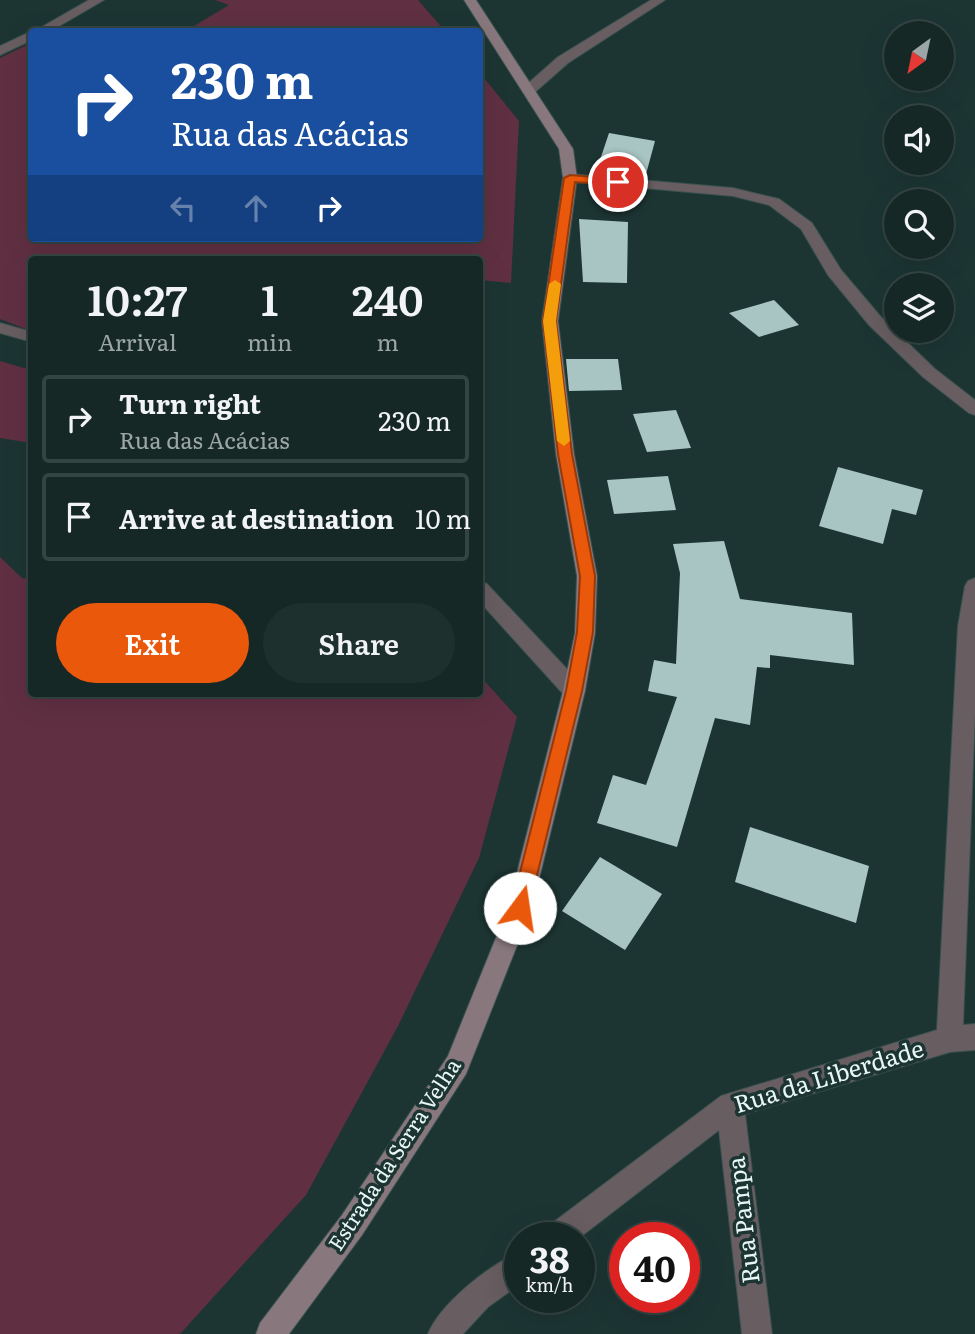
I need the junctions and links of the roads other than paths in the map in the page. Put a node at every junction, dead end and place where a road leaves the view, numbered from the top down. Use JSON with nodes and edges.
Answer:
{"nodes":[{"id":1,"x":98,"y":0,"type":"edge"},
{"id":2,"x":470,"y":0,"type":"edge"},
{"id":3,"x":659,"y":0,"type":"edge"},
{"id":4,"x":46,"y":28,"type":"edge"},
{"id":5,"x":28,"y":37,"type":"edge"},
{"id":6,"x":0,"y":51,"type":"edge"},
{"id":7,"x":529,"y":90,"type":"junction"},
{"id":8,"x":570,"y":178,"type":"junction"},
{"id":9,"x":0,"y":328,"type":"edge"},
{"id":10,"x":28,"y":336,"type":"edge"},
{"id":11,"x":975,"y":410,"type":"edge"},
{"id":12,"x":975,"y":586,"type":"edge"},
{"id":13,"x":483,"y":592,"type":"edge"},
{"id":14,"x":574,"y":691,"type":"junction"},
{"id":15,"x":963,"y":1038,"type":"edge"},
{"id":16,"x":730,"y":1105,"type":"junction"},
{"id":17,"x":577,"y":1222,"type":"edge"},
{"id":18,"x":504,"y":1278,"type":"edge"},
{"id":19,"x":271,"y":1334,"type":"edge"},
{"id":20,"x":443,"y":1334,"type":"edge"},
{"id":21,"x":757,"y":1334,"type":"edge"}],
"edges":[{"from":1,"to":4,"type":"street"},
{"from":2,"to":7,"type":"street","name":"Estrada da Serra Velha"},
{"from":3,"to":7,"type":"street"},
{"from":5,"to":6,"type":"street"},
{"from":7,"to":8,"type":"street","name":"Estrada da Serra Velha"},
{"from":8,"to":11,"type":"street"},
{"from":8,"to":14,"type":"street","name":"Estrada da Serra Velha"},
{"from":9,"to":10,"type":"street"},
{"from":12,"to":15,"type":"street"},
{"from":13,"to":14,"type":"street"},
{"from":14,"to":19,"type":"street","name":"Estrada da Serra Velha"},
{"from":15,"to":16,"type":"street","name":"Rua da Liberdade"},
{"from":16,"to":17,"type":"street","name":"Rua da Liberdade"},
{"from":16,"to":21,"type":"street","name":"Rua Pampa"},
{"from":18,"to":20,"type":"street"}]}
